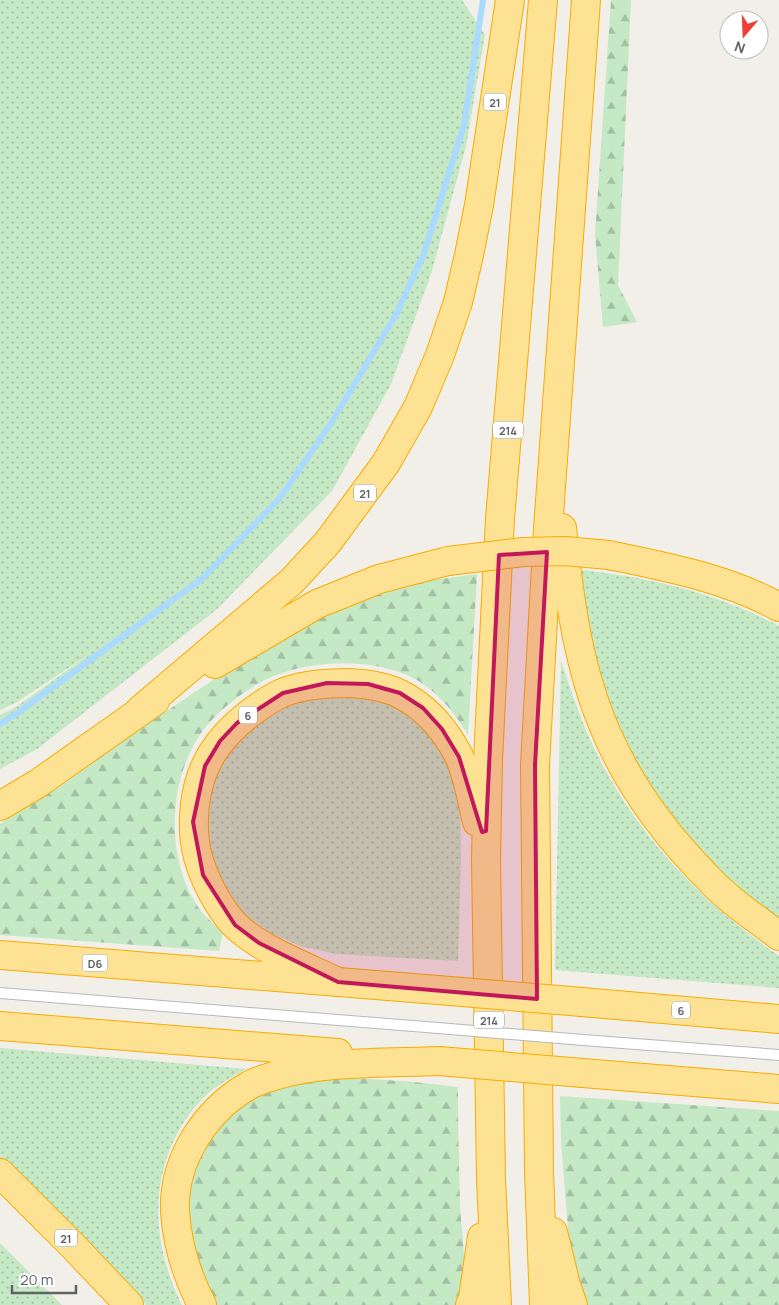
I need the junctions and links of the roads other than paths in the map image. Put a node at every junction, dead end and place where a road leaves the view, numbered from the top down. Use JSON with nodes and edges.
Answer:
{"nodes":[{"id":1,"x":510,"y":0,"type":"edge"},
{"id":2,"x":543,"y":0,"type":"edge"},
{"id":3,"x":586,"y":0,"type":"edge"},
{"id":4,"x":554,"y":455,"type":"junction"},
{"id":5,"x":779,"y":607,"type":"edge"},
{"id":6,"x":140,"y":710,"type":"junction"},
{"id":7,"x":0,"y":806,"type":"edge"},
{"id":8,"x":486,"y":860,"type":"junction"},
{"id":9,"x":779,"y":936,"type":"edge"},
{"id":10,"x":0,"y":956,"type":"edge"},
{"id":11,"x":191,"y":971,"type":"joint"},
{"id":12,"x":338,"y":982,"type":"junction"},
{"id":13,"x":0,"y":993,"type":"edge"},
{"id":14,"x":779,"y":1019,"type":"edge"},
{"id":15,"x":0,"y":1026,"type":"edge"},
{"id":16,"x":779,"y":1055,"type":"edge"},
{"id":17,"x":439,"y":1061,"type":"junction"},
{"id":18,"x":736,"y":1086,"type":"junction"},
{"id":19,"x":779,"y":1089,"type":"edge"},
{"id":20,"x":779,"y":1097,"type":"edge"},
{"id":21,"x":539,"y":1172,"type":"junction"},
{"id":22,"x":0,"y":1174,"type":"edge"},
{"id":23,"x":491,"y":1179,"type":"junction"},
{"id":24,"x":129,"y":1305,"type":"edge"},
{"id":25,"x":202,"y":1305,"type":"edge"},
{"id":26,"x":470,"y":1305,"type":"edge"},
{"id":27,"x":497,"y":1305,"type":"edge"},
{"id":28,"x":544,"y":1305,"type":"edge"},
{"id":29,"x":574,"y":1305,"type":"edge"}],
"edges":[{"from":1,"to":6,"type":"highway","number":"21"},
{"from":2,"to":8,"type":"highway","number":"214"},
{"from":3,"to":4,"type":"highway"},
{"from":4,"to":9,"type":"highway"},
{"from":4,"to":21,"type":"highway"},
{"from":5,"to":6,"type":"highway","number":"21","bridge":true},
{"from":6,"to":7,"type":"highway","number":"21"},
{"from":8,"to":12,"type":"highway","number":"6"},
{"from":8,"to":23,"type":"highway","number":"214"},
{"from":10,"to":11,"type":"highway","number":"D6"},
{"from":11,"to":12,"type":"highway","number":"6"},
{"from":12,"to":14,"type":"highway","number":"6","bridge":true},
{"from":13,"to":16,"type":"lane","bridge":true},
{"from":15,"to":17,"type":"highway"},
{"from":17,"to":18,"type":"highway","bridge":true},
{"from":17,"to":25,"type":"highway"},
{"from":18,"to":19,"type":"highway"},
{"from":18,"to":20,"type":"highway"},
{"from":21,"to":28,"type":"highway"},
{"from":21,"to":29,"type":"highway"},
{"from":22,"to":24,"type":"highway","number":"21"},
{"from":23,"to":26,"type":"highway"},
{"from":23,"to":27,"type":"highway","number":"214"}]}
